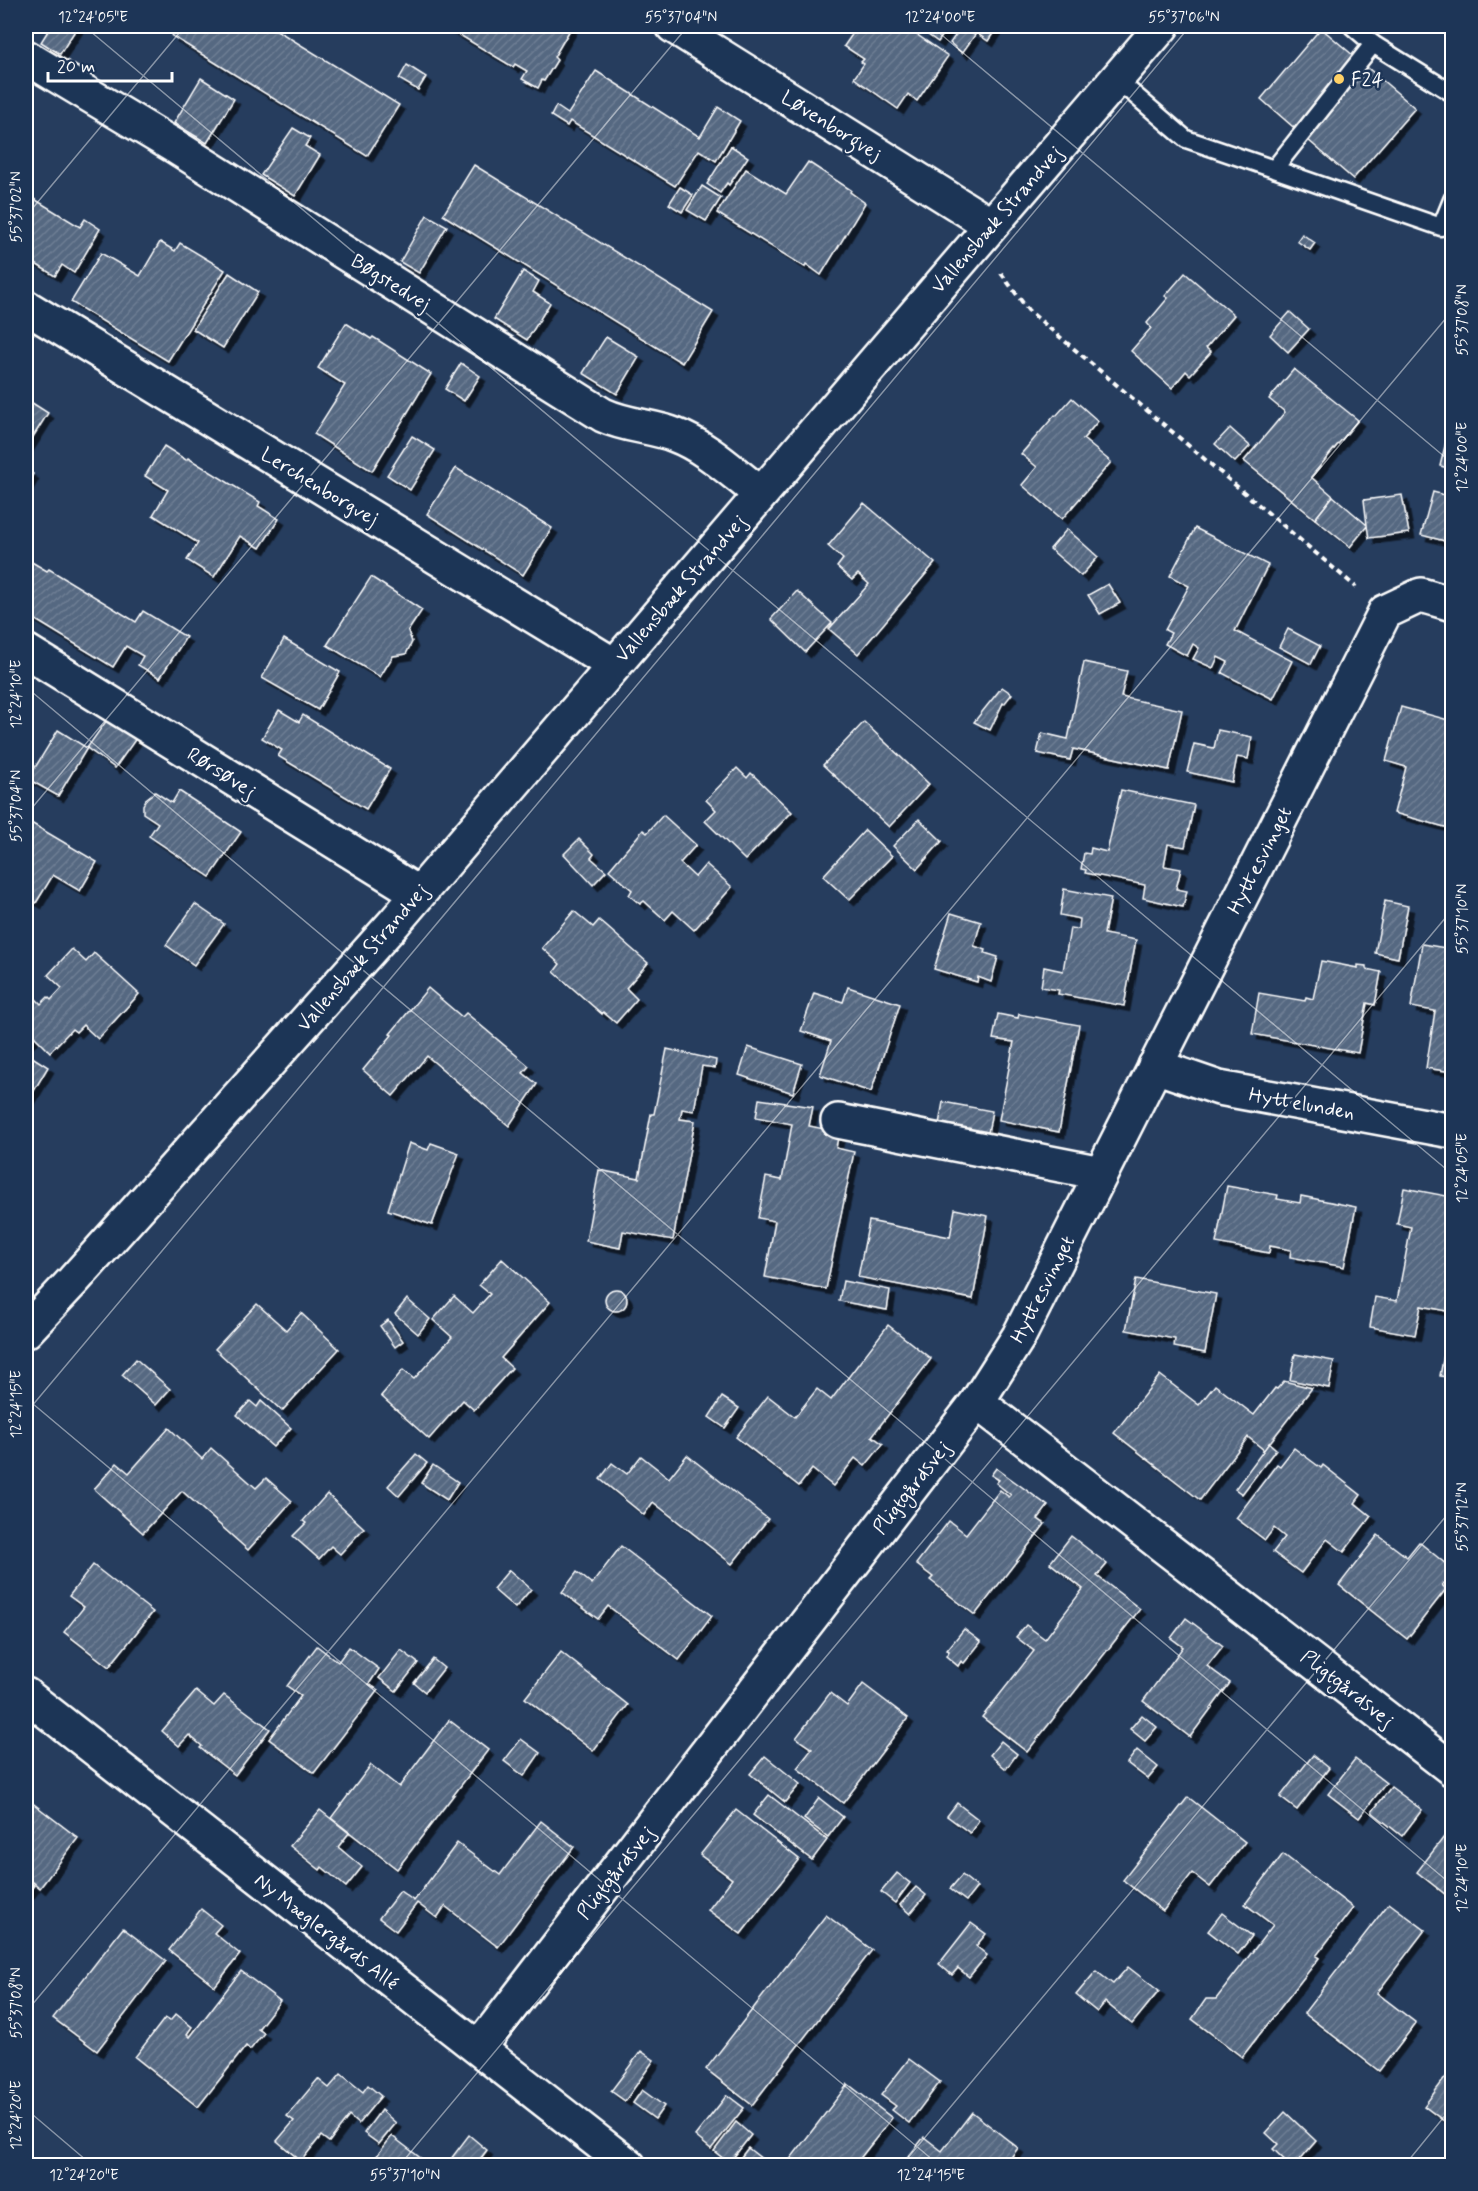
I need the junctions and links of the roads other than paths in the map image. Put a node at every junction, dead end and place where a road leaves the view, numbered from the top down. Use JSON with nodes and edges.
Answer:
{"nodes":[{"id":1,"x":673,"y":26,"type":"edge"},
{"id":2,"x":1162,"y":26,"type":"edge"},
{"id":3,"x":1352,"y":26,"type":"edge"},
{"id":4,"x":1374,"y":44,"type":"junction"},
{"id":5,"x":26,"y":57,"type":"edge"},
{"id":6,"x":1116,"y":79,"type":"junction"},
{"id":7,"x":1452,"y":93,"type":"edge"},
{"id":8,"x":1274,"y":170,"type":"junction"},
{"id":9,"x":1452,"y":200,"type":"edge"},
{"id":10,"x":984,"y":233,"type":"junction"},
{"id":11,"x":26,"y":306,"type":"edge"},
{"id":12,"x":761,"y":494,"type":"junction"},
{"id":13,"x":1452,"y":604,"type":"edge"},
{"id":14,"x":26,"y":651,"type":"edge"},
{"id":15,"x":614,"y":665,"type":"junction"},
{"id":16,"x":418,"y":893,"type":"junction"},
{"id":17,"x":1155,"y":1066,"type":"junction"},
{"id":18,"x":838,"y":1121,"type":"dead end"},
{"id":19,"x":1452,"y":1131,"type":"edge"},
{"id":20,"x":1101,"y":1173,"type":"junction"},
{"id":21,"x":26,"y":1331,"type":"edge"},
{"id":22,"x":977,"y":1402,"type":"junction"},
{"id":23,"x":26,"y":1695,"type":"edge"},
{"id":24,"x":1452,"y":1769,"type":"edge"},
{"id":25,"x":479,"y":2048,"type":"junction"},
{"id":26,"x":629,"y":2166,"type":"edge"}],
"edges":[{"from":1,"to":10,"type":"street","name":"Løvenborgvej"},
{"from":2,"to":6,"type":"street","name":"Vallensbæk Strandvej"},
{"from":3,"to":4,"type":"lane"},
{"from":4,"to":7,"type":"lane"},
{"from":4,"to":8,"type":"lane"},
{"from":5,"to":12,"type":"street","name":"Bøgstedvej"},
{"from":6,"to":8,"type":"lane"},
{"from":6,"to":10,"type":"street","name":"Vallensbæk Strandvej"},
{"from":8,"to":9,"type":"lane"},
{"from":10,"to":12,"type":"street","name":"Vallensbæk Strandvej"},
{"from":11,"to":15,"type":"street","name":"Lerchenborgvej"},
{"from":12,"to":15,"type":"street","name":"Vallensbæk Strandvej"},
{"from":13,"to":17,"type":"street","name":"Hyttesvinget"},
{"from":14,"to":16,"type":"street","name":"Rørsøvej"},
{"from":15,"to":16,"type":"street","name":"Vallensbæk Strandvej"},
{"from":16,"to":21,"type":"street","name":"Vallensbæk Strandvej"},
{"from":17,"to":19,"type":"street","name":"Hyttelunden"},
{"from":17,"to":20,"type":"street","name":"Hyttesvinget"},
{"from":18,"to":20,"type":"street"},
{"from":20,"to":22,"type":"street","name":"Hyttesvinget"},
{"from":22,"to":24,"type":"street","name":"Pligtgårdsvej"},
{"from":22,"to":25,"type":"street","name":"Pligtgårdsvej"},
{"from":23,"to":25,"type":"street","name":"Ny Mæglergårds Allé"},
{"from":25,"to":26,"type":"street","name":"Ny Mæglergårds Allé"}]}
